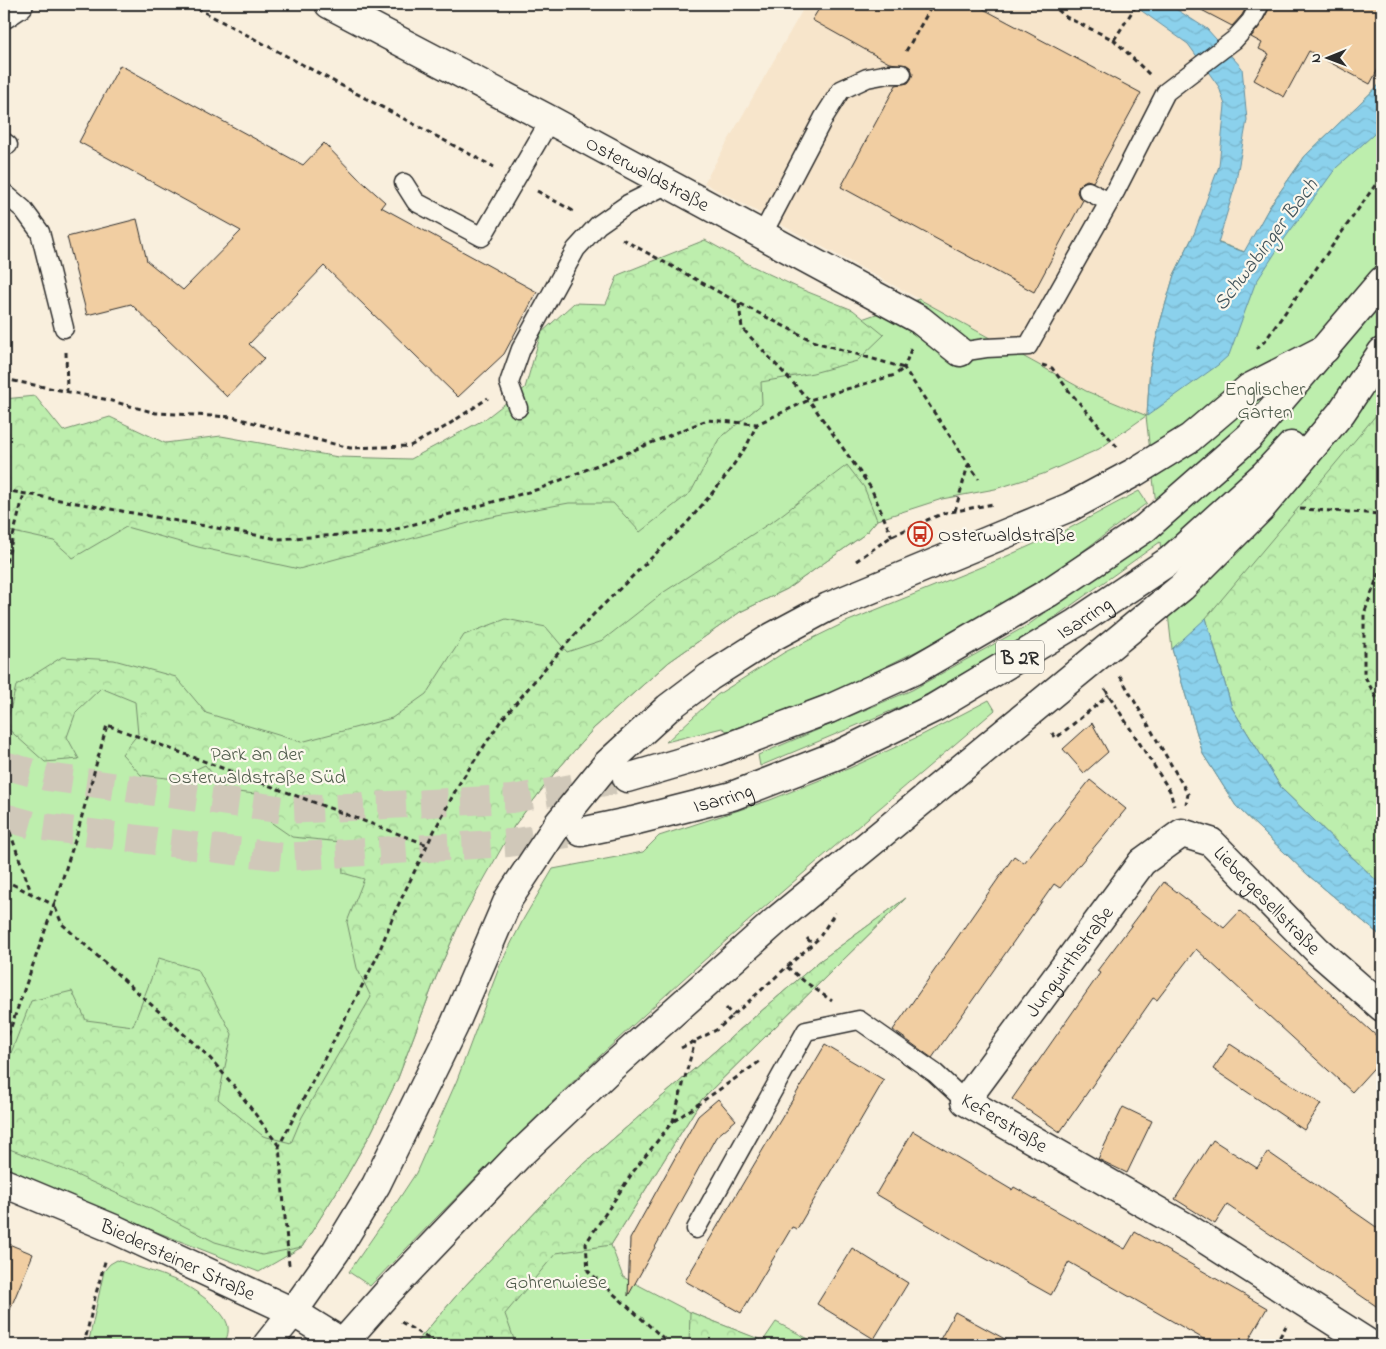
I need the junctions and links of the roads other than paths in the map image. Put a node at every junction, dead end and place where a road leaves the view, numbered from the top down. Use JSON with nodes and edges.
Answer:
{"nodes":[{"id":1,"x":19,"y":4,"type":"edge"},
{"id":2,"x":329,"y":4,"type":"edge"},
{"id":3,"x":1260,"y":4,"type":"edge"},
{"id":4,"x":4,"y":14,"type":"edge"},
{"id":5,"x":897,"y":74,"type":"road end"},
{"id":6,"x":550,"y":120,"type":"junction"},
{"id":7,"x":404,"y":183,"type":"dead end"},
{"id":8,"x":668,"y":184,"type":"junction"},
{"id":9,"x":1088,"y":191,"type":"dead end"},
{"id":10,"x":4,"y":193,"type":"edge"},
{"id":11,"x":1109,"y":202,"type":"junction"},
{"id":12,"x":762,"y":234,"type":"junction"},
{"id":13,"x":1382,"y":281,"type":"edge"},
{"id":14,"x":64,"y":328,"type":"road end"},
{"id":15,"x":1325,"y":349,"type":"junction"},
{"id":16,"x":960,"y":352,"type":"joint"},
{"id":17,"x":1382,"y":352,"type":"edge"},
{"id":18,"x":518,"y":408,"type":"dead end"},
{"id":19,"x":627,"y":778,"type":"tunnel mouth"},
{"id":20,"x":581,"y":832,"type":"tunnel mouth"},
{"id":21,"x":1182,"y":833,"type":"joint"},
{"id":22,"x":1382,"y":1007,"type":"edge"},
{"id":23,"x":965,"y":1101,"type":"junction"},
{"id":24,"x":4,"y":1183,"type":"edge"},
{"id":25,"x":696,"y":1229,"type":"dead end"},
{"id":26,"x":293,"y":1312,"type":"junction"},
{"id":27,"x":267,"y":1345,"type":"edge"},
{"id":28,"x":343,"y":1345,"type":"edge"},
{"id":29,"x":1371,"y":1345,"type":"edge"}],
"edges":[{"from":1,"to":4,"type":"main road"},
{"from":2,"to":6,"type":"main road","name":"Osterwaldstraße"},
{"from":3,"to":11,"type":"lane"},
{"from":5,"to":12,"type":"lane"},
{"from":6,"to":7,"type":"lane"},
{"from":6,"to":8,"type":"main road","name":"Osterwaldstraße"},
{"from":8,"to":12,"type":"main road","name":"Osterwaldstraße"},
{"from":8,"to":18,"type":"lane"},
{"from":9,"to":11,"type":"lane"},
{"from":10,"to":14,"type":"lane"},
{"from":11,"to":16,"type":"lane"},
{"from":12,"to":16,"type":"main road","name":"Osterwaldstraße"},
{"from":13,"to":15,"type":"main road","name":"Isarring","number":"B 2R"},
{"from":15,"to":19,"type":"main road","name":"Isarring","number":"B 2R"},
{"from":15,"to":26,"type":"main road"},
{"from":17,"to":20,"type":"main road","name":"Isarring","number":"B 2R"},
{"from":17,"to":28,"type":"main road"},
{"from":21,"to":22,"type":"main road","name":"Liebergesellstraße"},
{"from":21,"to":23,"type":"main road","name":"Jungwirthstraße"},
{"from":23,"to":25,"type":"lane","name":"Keferstraße"},
{"from":23,"to":29,"type":"main road","name":"Keferstraße"},
{"from":24,"to":26,"type":"main road","name":"Biedersteiner Straße"},
{"from":26,"to":27,"type":"main road"},
{"from":26,"to":28,"type":"main road","name":"Biedersteiner Straße"}]}
